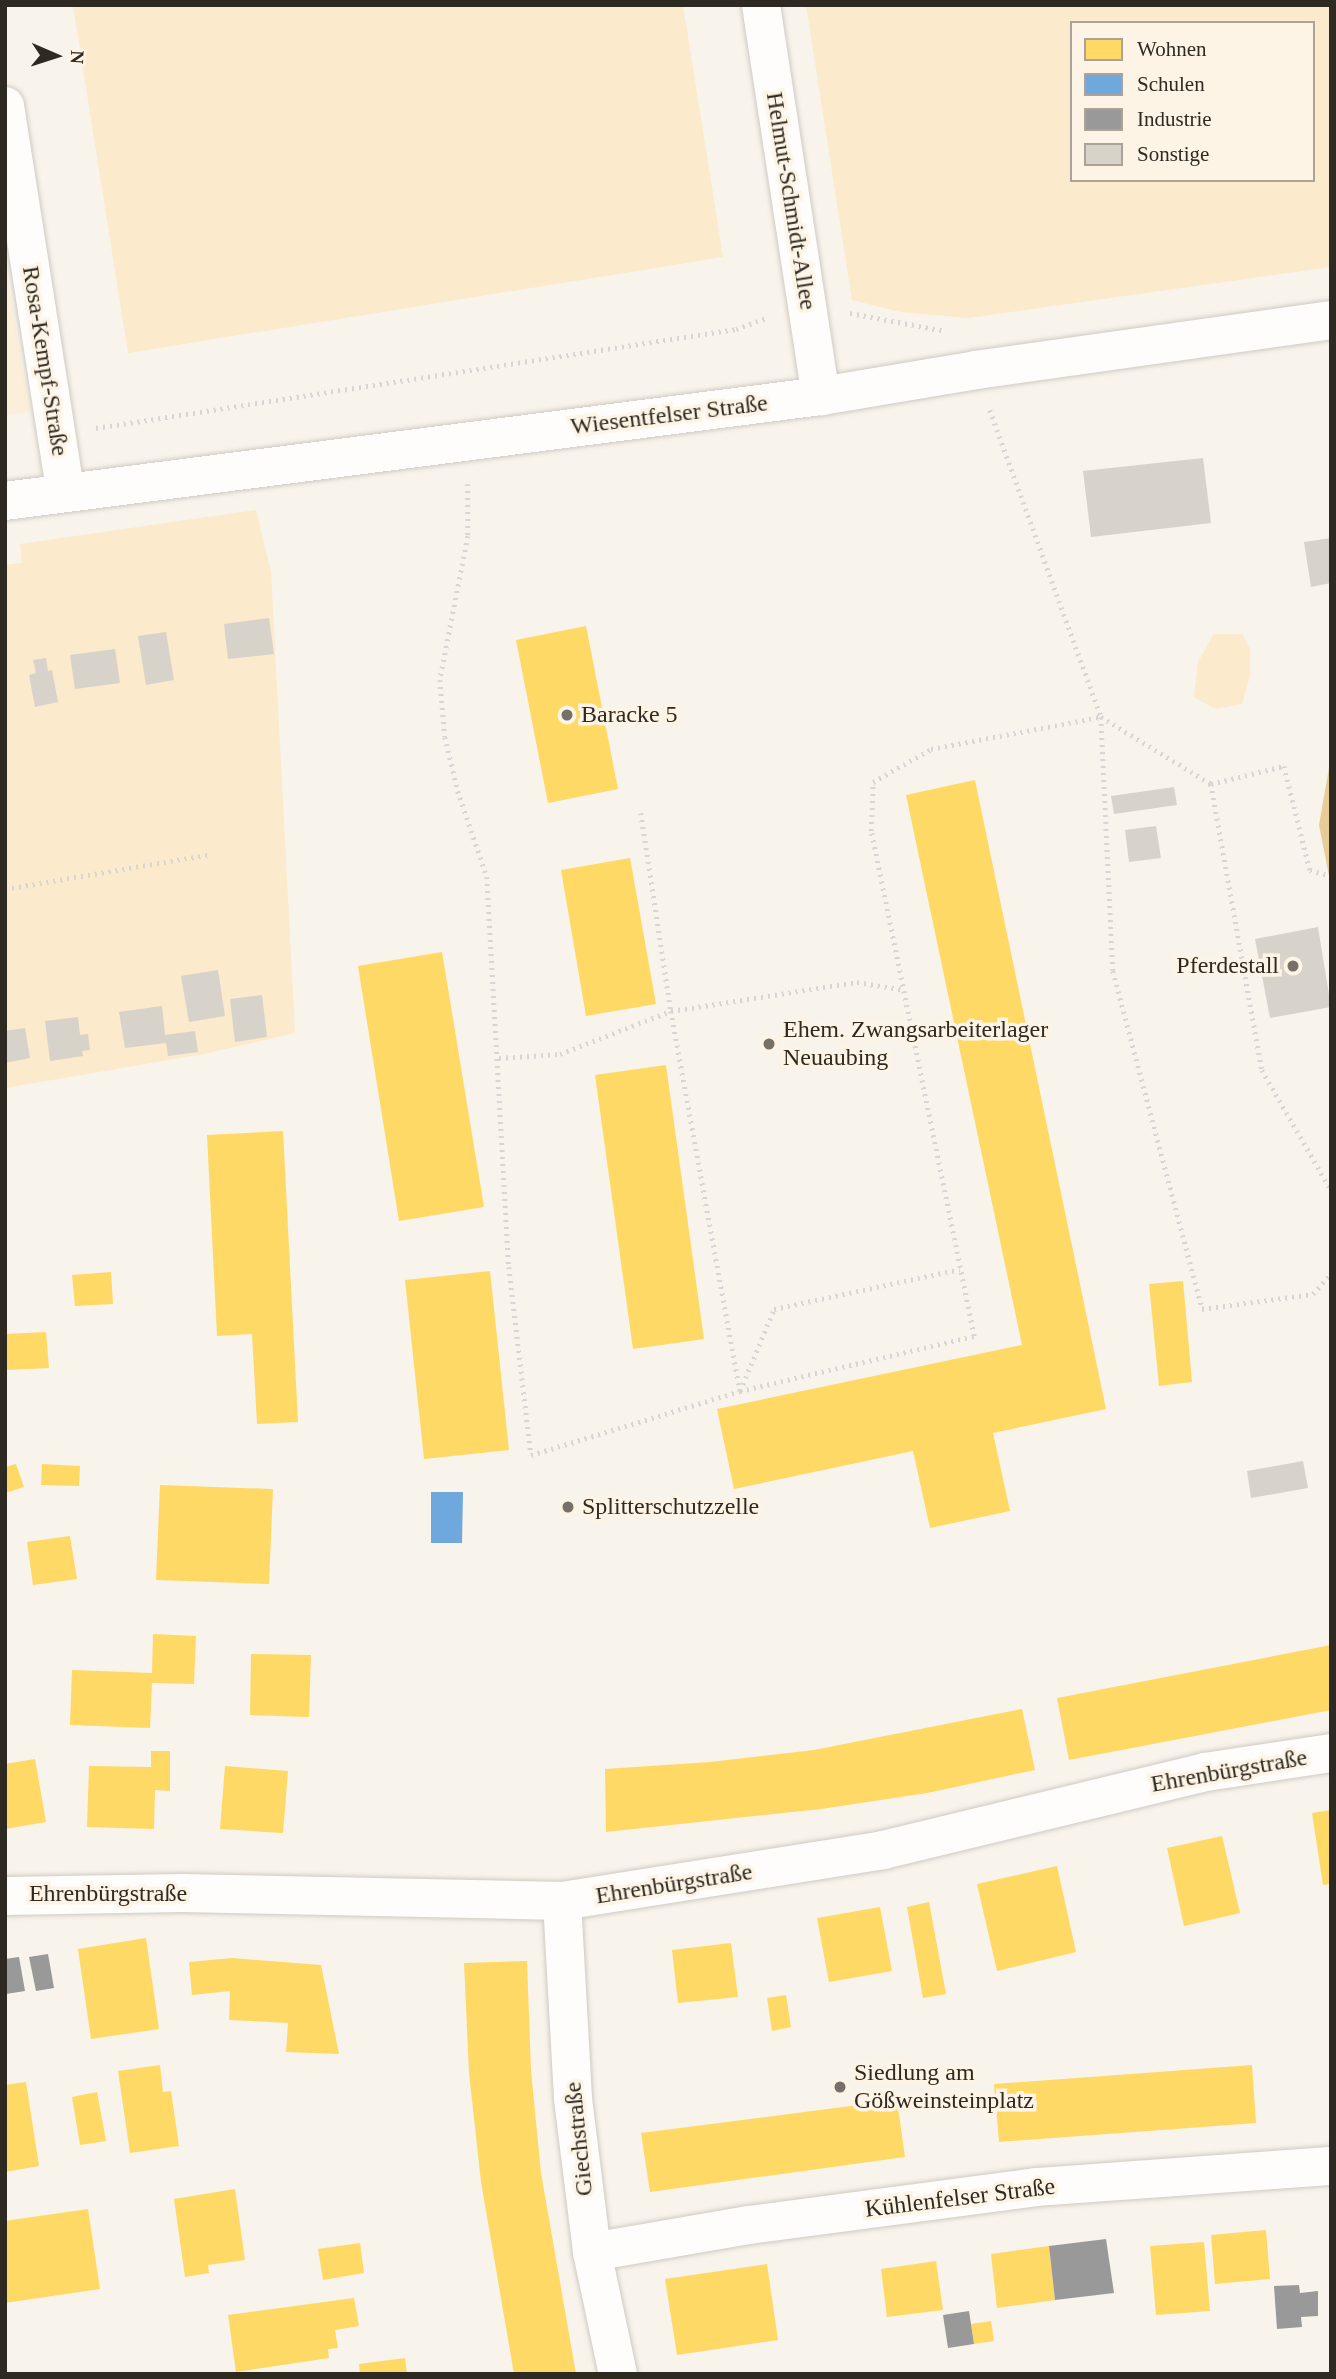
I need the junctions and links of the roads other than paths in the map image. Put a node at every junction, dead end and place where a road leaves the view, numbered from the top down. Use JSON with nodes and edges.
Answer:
{"nodes":[{"id":1,"x":761,"y":5,"type":"edge"},
{"id":2,"x":5,"y":106,"type":"edge"},
{"id":3,"x":1331,"y":320,"type":"edge"},
{"id":4,"x":821,"y":396,"type":"junction"},
{"id":5,"x":65,"y":491,"type":"junction"},
{"id":6,"x":5,"y":501,"type":"edge"},
{"id":7,"x":1331,"y":1753,"type":"edge"},
{"id":8,"x":5,"y":1896,"type":"edge"},
{"id":9,"x":562,"y":1901,"type":"junction"},
{"id":10,"x":1331,"y":2166,"type":"edge"},
{"id":11,"x":592,"y":2252,"type":"junction"},
{"id":12,"x":618,"y":2374,"type":"edge"}],
"edges":[{"from":1,"to":4,"type":"street","name":"Helmut-Schmidt-Allee"},
{"from":2,"to":5,"type":"street","name":"Rosa-Kempf-Straße"},
{"from":3,"to":4,"type":"street","name":"Wiesentfelser Straße"},
{"from":4,"to":5,"type":"street","name":"Wiesentfelser Straße"},
{"from":5,"to":6,"type":"street","name":"Wiesentfelser Straße"},
{"from":7,"to":9,"type":"street","name":"Ehrenbürgstraße"},
{"from":8,"to":9,"type":"street","name":"Ehrenbürgstraße"},
{"from":9,"to":11,"type":"street","name":"Giechstraße"},
{"from":10,"to":11,"type":"street","name":"Kühlenfelser Straße"},
{"from":11,"to":12,"type":"street","name":"Giechstraße"}]}
